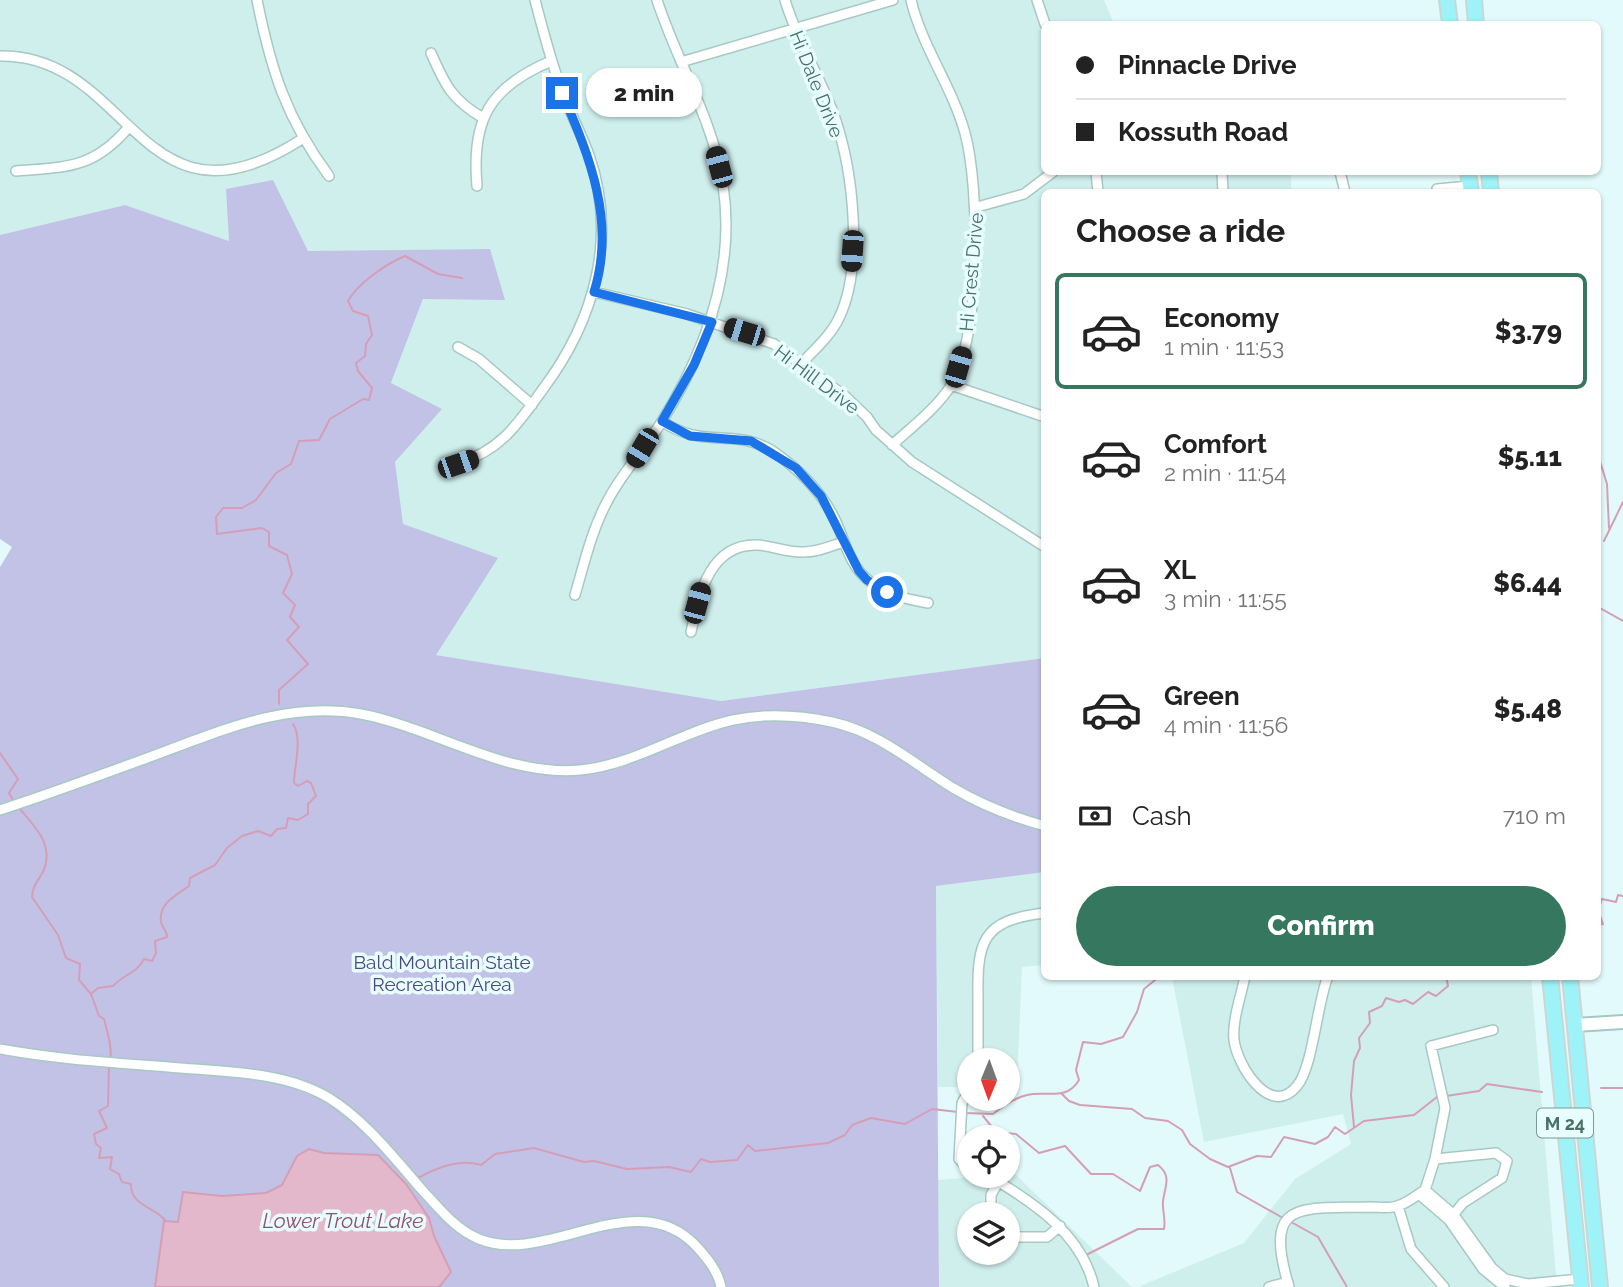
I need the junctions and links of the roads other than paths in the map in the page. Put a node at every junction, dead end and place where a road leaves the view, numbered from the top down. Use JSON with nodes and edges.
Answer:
{"nodes":[{"id":1,"x":257,"y":0,"type":"edge"},
{"id":2,"x":535,"y":0,"type":"edge"},
{"id":3,"x":657,"y":0,"type":"edge"},
{"id":4,"x":785,"y":0,"type":"edge"},
{"id":5,"x":893,"y":0,"type":"edge"},
{"id":6,"x":911,"y":0,"type":"edge"},
{"id":7,"x":1037,"y":0,"type":"edge"},
{"id":8,"x":1447,"y":0,"type":"edge"},
{"id":9,"x":1474,"y":0,"type":"edge"},
{"id":10,"x":1044,"y":21,"type":"edge"},
{"id":11,"x":1450,"y":21,"type":"edge"},
{"id":12,"x":1476,"y":21,"type":"edge"},
{"id":13,"x":794,"y":28,"type":"junction"},
{"id":14,"x":431,"y":53,"type":"dead end"},
{"id":15,"x":0,"y":56,"type":"edge"},
{"id":16,"x":551,"y":61,"type":"junction"},
{"id":17,"x":681,"y":62,"type":"junction"},
{"id":18,"x":483,"y":118,"type":"junction"},
{"id":19,"x":128,"y":128,"type":"junction"},
{"id":20,"x":302,"y":139,"type":"junction"},
{"id":21,"x":16,"y":171,"type":"dead end"},
{"id":22,"x":1048,"y":175,"type":"edge"},
{"id":23,"x":330,"y":176,"type":"dead end"},
{"id":24,"x":1470,"y":183,"type":"edge"},
{"id":25,"x":477,"y":186,"type":"dead end"},
{"id":26,"x":1437,"y":189,"type":"edge"},
{"id":27,"x":976,"y":207,"type":"junction"},
{"id":28,"x":594,"y":292,"type":"junction"},
{"id":29,"x":712,"y":322,"type":"junction"},
{"id":30,"x":458,"y":347,"type":"dead end"},
{"id":31,"x":802,"y":363,"type":"junction"},
{"id":32,"x":951,"y":385,"type":"junction"},
{"id":33,"x":532,"y":405,"type":"junction"},
{"id":34,"x":1041,"y":416,"type":"edge"},
{"id":35,"x":662,"y":421,"type":"junction"},
{"id":36,"x":892,"y":445,"type":"junction"},
{"id":37,"x":458,"y":464,"type":"dead end"},
{"id":38,"x":844,"y":542,"type":"junction"},
{"id":39,"x":1041,"y":544,"type":"edge"},
{"id":40,"x":575,"y":595,"type":"dead end"},
{"id":41,"x":928,"y":603,"type":"dead end"},
{"id":42,"x":691,"y":632,"type":"dead end"},
{"id":43,"x":0,"y":810,"type":"edge"},
{"id":44,"x":1041,"y":825,"type":"edge"},
{"id":45,"x":1041,"y":914,"type":"edge"},
{"id":46,"x":1244,"y":980,"type":"edge"},
{"id":47,"x":1327,"y":980,"type":"edge"},
{"id":48,"x":1550,"y":980,"type":"edge"},
{"id":49,"x":1570,"y":980,"type":"edge"},
{"id":50,"x":1623,"y":1022,"type":"edge"},
{"id":51,"x":1575,"y":1025,"type":"junction"},
{"id":52,"x":1493,"y":1030,"type":"dead end"},
{"id":53,"x":978,"y":1048,"type":"edge"},
{"id":54,"x":0,"y":1049,"type":"edge"},
{"id":55,"x":1435,"y":1158,"type":"junction"},
{"id":56,"x":1006,"y":1188,"type":"edge"},
{"id":57,"x":1422,"y":1192,"type":"junction"},
{"id":58,"x":1398,"y":1206,"type":"junction"},
{"id":59,"x":1451,"y":1218,"type":"junction"},
{"id":60,"x":1060,"y":1226,"type":"junction"},
{"id":61,"x":1020,"y":1237,"type":"edge"},
{"id":62,"x":1581,"y":1283,"type":"edge"},
{"id":63,"x":1289,"y":1284,"type":"edge"},
{"id":64,"x":1503,"y":1284,"type":"edge"},
{"id":65,"x":721,"y":1287,"type":"edge"},
{"id":66,"x":1094,"y":1287,"type":"edge"},
{"id":67,"x":1269,"y":1287,"type":"edge"},
{"id":68,"x":1444,"y":1287,"type":"edge"},
{"id":69,"x":1600,"y":1287,"type":"edge"}],
"edges":[{"from":1,"to":20,"type":"street"},
{"from":2,"to":16,"type":"street"},
{"from":3,"to":17,"type":"street"},
{"from":4,"to":13,"type":"street","name":"Hi Dale Drive"},
{"from":5,"to":13,"type":"street"},
{"from":6,"to":27,"type":"street","name":"Hi Crest Drive"},
{"from":7,"to":10,"type":"street"},
{"from":8,"to":11,"type":"main road"},
{"from":9,"to":12,"type":"main road"},
{"from":13,"to":17,"type":"street"},
{"from":13,"to":31,"type":"street","name":"Hi Dale Drive"},
{"from":14,"to":18,"type":"street"},
{"from":15,"to":19,"type":"street"},
{"from":16,"to":18,"type":"street"},
{"from":16,"to":28,"type":"street"},
{"from":17,"to":29,"type":"street"},
{"from":18,"to":25,"type":"street"},
{"from":19,"to":20,"type":"street"},
{"from":19,"to":21,"type":"street"},
{"from":20,"to":23,"type":"street"},
{"from":22,"to":27,"type":"street"},
{"from":24,"to":26,"type":"street"},
{"from":27,"to":32,"type":"street","name":"Hi Crest Drive"},
{"from":28,"to":29,"type":"street","name":"Hi Hill Drive"},
{"from":28,"to":33,"type":"street"},
{"from":29,"to":31,"type":"street","name":"Hi Hill Drive"},
{"from":29,"to":35,"type":"street"},
{"from":30,"to":33,"type":"street"},
{"from":31,"to":36,"type":"street","name":"Hi Hill Drive"},
{"from":32,"to":34,"type":"street"},
{"from":32,"to":36,"type":"street","name":"Hi Crest Drive"},
{"from":33,"to":37,"type":"street"},
{"from":35,"to":38,"type":"street"},
{"from":35,"to":40,"type":"street"},
{"from":36,"to":39,"type":"street","name":"Hi Hill Drive"},
{"from":38,"to":41,"type":"street"},
{"from":38,"to":42,"type":"street"},
{"from":43,"to":44,"type":"street"},
{"from":45,"to":53,"type":"street"},
{"from":46,"to":47,"type":"street"},
{"from":48,"to":62,"type":"main road","number":"M 24"},
{"from":49,"to":51,"type":"main road","number":"M 24"},
{"from":50,"to":51,"type":"street"},
{"from":51,"to":69,"type":"main road","number":"M 24"},
{"from":52,"to":55,"type":"street"},
{"from":54,"to":65,"type":"street"},
{"from":55,"to":57,"type":"street"},
{"from":55,"to":59,"type":"street"},
{"from":56,"to":60,"type":"street"},
{"from":57,"to":58,"type":"street"},
{"from":57,"to":59,"type":"street"},
{"from":58,"to":63,"type":"street"},
{"from":58,"to":68,"type":"street"},
{"from":59,"to":64,"type":"street"},
{"from":60,"to":61,"type":"street"},
{"from":60,"to":66,"type":"street"},
{"from":62,"to":64,"type":"street"},
{"from":63,"to":67,"type":"street"}]}
